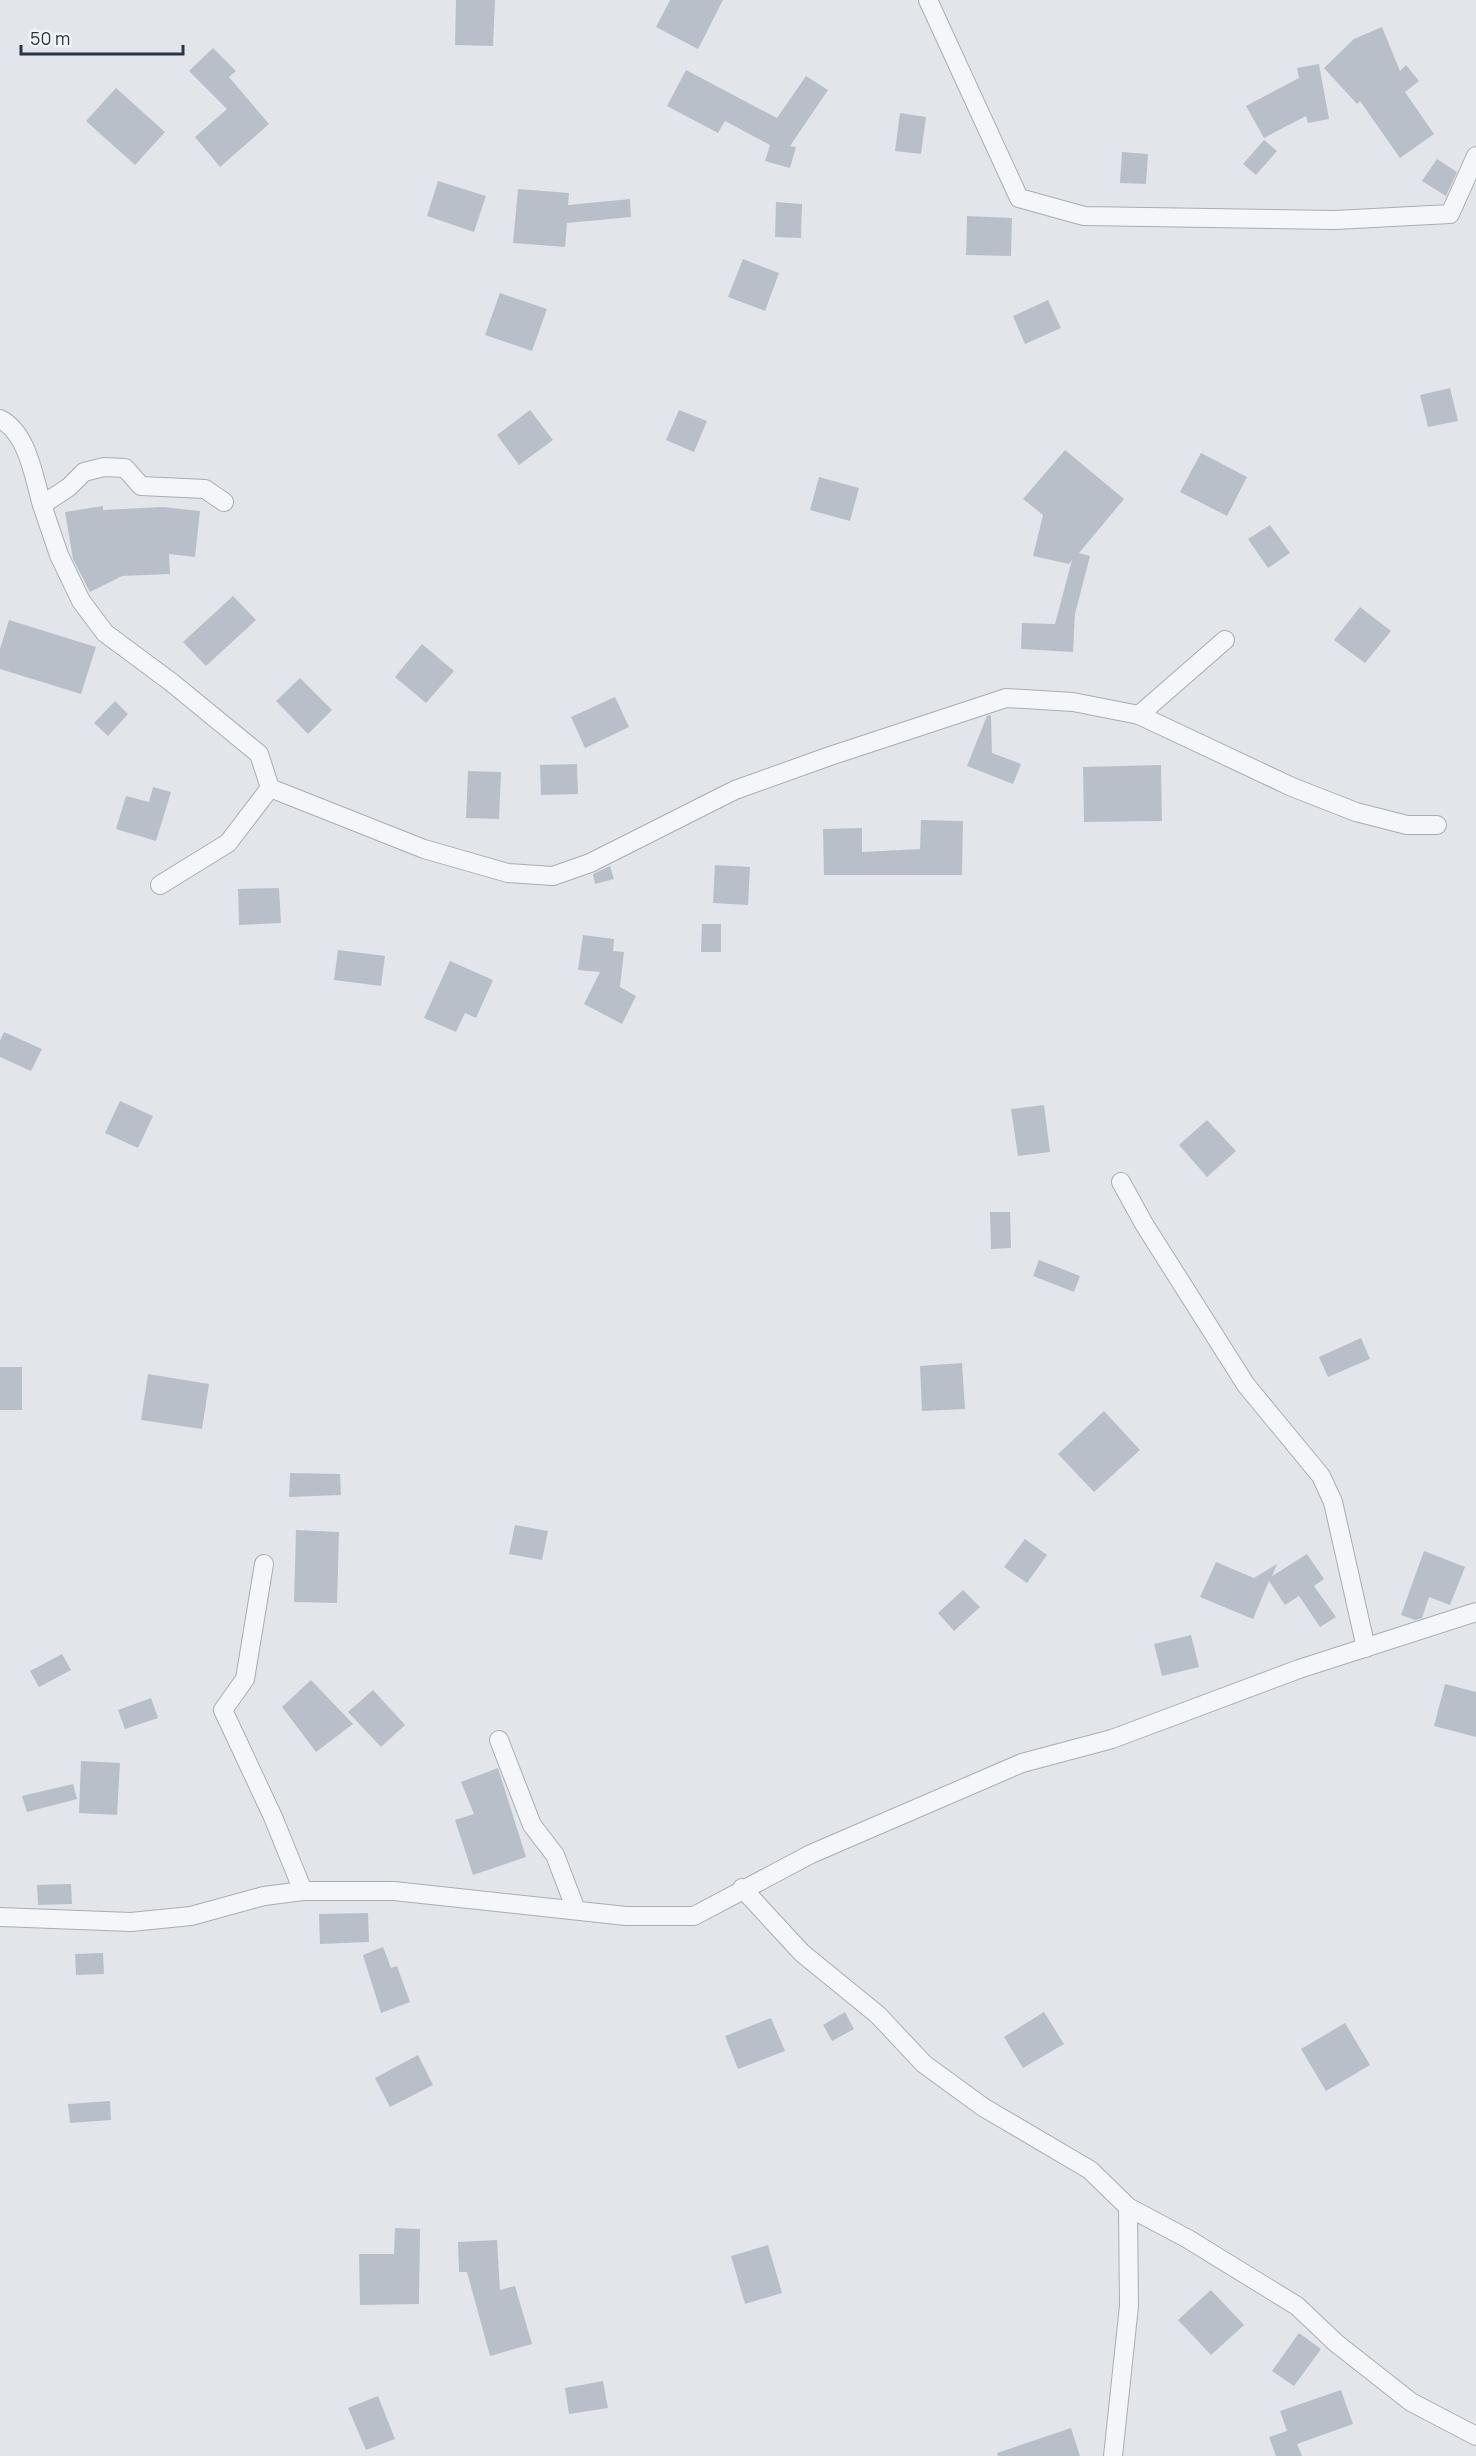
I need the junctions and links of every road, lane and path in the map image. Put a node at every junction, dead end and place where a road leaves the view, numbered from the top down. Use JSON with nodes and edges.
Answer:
{"nodes":[{"id":1,"x":928,"y":0,"type":"edge"},
{"id":2,"x":1476,"y":156,"type":"edge"},
{"id":3,"x":0,"y":419,"type":"edge"},
{"id":4,"x":224,"y":502,"type":"dead end"},
{"id":5,"x":42,"y":505,"type":"junction"},
{"id":6,"x":1226,"y":640,"type":"dead end"},
{"id":7,"x":1139,"y":715,"type":"junction"},
{"id":8,"x":270,"y":788,"type":"junction"},
{"id":9,"x":1437,"y":825,"type":"dead end"},
{"id":10,"x":160,"y":885,"type":"dead end"},
{"id":11,"x":1121,"y":1182,"type":"dead end"},
{"id":12,"x":264,"y":1564,"type":"dead end"},
{"id":13,"x":1476,"y":1611,"type":"edge"},
{"id":14,"x":1366,"y":1648,"type":"junction"},
{"id":15,"x":499,"y":1740,"type":"dead end"},
{"id":16,"x":742,"y":1888,"type":"junction"},
{"id":17,"x":303,"y":1892,"type":"junction"},
{"id":18,"x":576,"y":1910,"type":"junction"},
{"id":19,"x":0,"y":1917,"type":"edge"},
{"id":20,"x":1128,"y":2207,"type":"junction"},
{"id":21,"x":1476,"y":2436,"type":"edge"},
{"id":22,"x":1113,"y":2456,"type":"edge"}],
"edges":[{"from":1,"to":2,"type":"street"},
{"from":3,"to":5,"type":"street"},
{"from":4,"to":5,"type":"street"},
{"from":5,"to":8,"type":"street"},
{"from":6,"to":7,"type":"street"},
{"from":7,"to":8,"type":"street"},
{"from":7,"to":9,"type":"street"},
{"from":8,"to":10,"type":"street"},
{"from":11,"to":14,"type":"street"},
{"from":12,"to":17,"type":"street"},
{"from":13,"to":14,"type":"street"},
{"from":14,"to":16,"type":"street"},
{"from":15,"to":18,"type":"street"},
{"from":16,"to":18,"type":"street"},
{"from":16,"to":20,"type":"street"},
{"from":17,"to":18,"type":"street"},
{"from":17,"to":19,"type":"street"},
{"from":20,"to":21,"type":"street"},
{"from":20,"to":22,"type":"street"}]}
